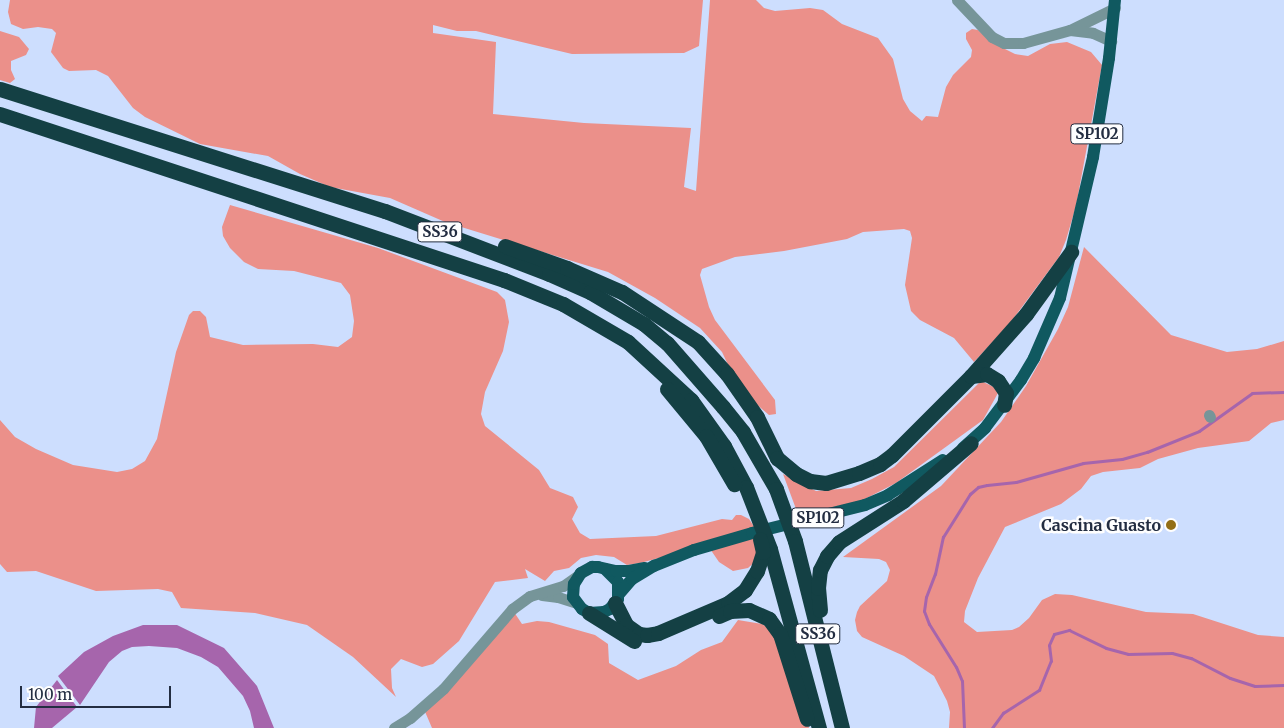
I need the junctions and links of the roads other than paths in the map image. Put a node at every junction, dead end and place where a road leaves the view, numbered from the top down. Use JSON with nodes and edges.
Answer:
{"nodes":[{"id":1,"x":956,"y":0,"type":"edge"},
{"id":2,"x":1115,"y":4,"type":"edge"},
{"id":3,"x":1070,"y":30,"type":"junction"},
{"id":4,"x":1111,"y":41,"type":"junction"},
{"id":5,"x":0,"y":89,"type":"edge"},
{"id":6,"x":0,"y":114,"type":"edge"},
{"id":7,"x":385,"y":211,"type":"junction"},
{"id":8,"x":1071,"y":252,"type":"junction"},
{"id":9,"x":971,"y":376,"type":"junction"},
{"id":10,"x":1004,"y":405,"type":"junction"},
{"id":11,"x":970,"y":443,"type":"junction"},
{"id":12,"x":765,"y":544,"type":"junction"},
{"id":13,"x":654,"y":566,"type":"junction"},
{"id":14,"x":605,"y":569,"type":"junction"},
{"id":15,"x":576,"y":577,"type":"junction"},
{"id":16,"x":530,"y":596,"type":"junction"},
{"id":17,"x":617,"y":599,"type":"junction"},
{"id":18,"x":576,"y":603,"type":"junction"},
{"id":19,"x":589,"y":613,"type":"junction"},
{"id":20,"x":394,"y":728,"type":"edge"},
{"id":21,"x":810,"y":728,"type":"edge"},
{"id":22,"x":819,"y":728,"type":"edge"},
{"id":23,"x":842,"y":728,"type":"edge"},
{"id":24,"x":850,"y":728,"type":"edge"}],
"edges":[{"from":1,"to":3,"type":"street","number":"SP102"},
{"from":2,"to":3,"type":"street","number":"SP102"},
{"from":2,"to":4,"type":"main road","number":"SP102"},
{"from":3,"to":4,"type":"street","number":"SP102"},
{"from":4,"to":8,"type":"main road","number":"SP102"},
{"from":5,"to":7,"type":"highway","number":"SS36"},
{"from":6,"to":12,"type":"highway","number":"SS36"},
{"from":7,"to":9,"type":"highway"},
{"from":7,"to":23,"type":"highway","number":"SS36"},
{"from":8,"to":9,"type":"highway"},
{"from":8,"to":10,"type":"main road","number":"SP102"},
{"from":9,"to":10,"type":"highway"},
{"from":10,"to":11,"type":"main road","number":"SP102"},
{"from":11,"to":13,"type":"main road","number":"SP102"},
{"from":11,"to":24,"type":"highway"},
{"from":12,"to":17,"type":"highway"},
{"from":12,"to":22,"type":"highway","number":"SS36"},
{"from":13,"to":14,"type":"main road","number":"SP102"},
{"from":13,"to":17,"type":"main road","number":"SP102"},
{"from":14,"to":15,"type":"main road"},
{"from":14,"to":17,"type":"main road"},
{"from":15,"to":16,"type":"street"},
{"from":15,"to":18,"type":"main road"},
{"from":16,"to":18,"type":"street"},
{"from":16,"to":20,"type":"street"},
{"from":17,"to":19,"type":"main road"},
{"from":18,"to":19,"type":"main road"},
{"from":19,"to":21,"type":"highway"}]}
